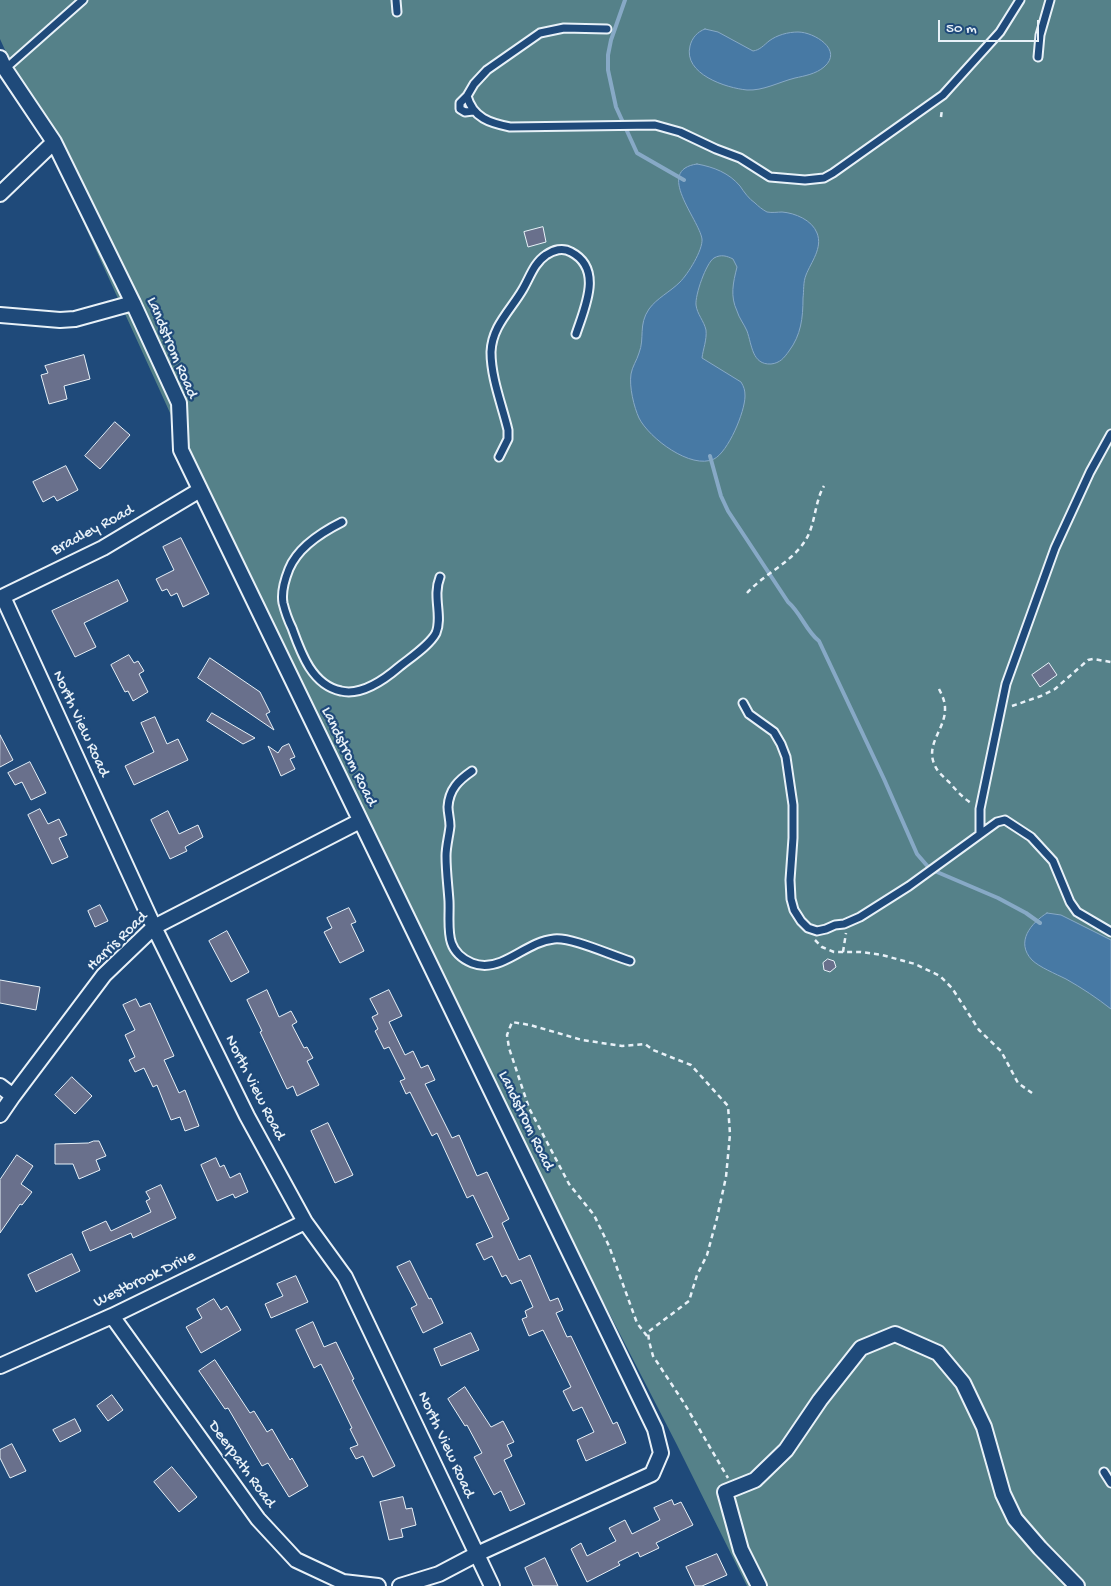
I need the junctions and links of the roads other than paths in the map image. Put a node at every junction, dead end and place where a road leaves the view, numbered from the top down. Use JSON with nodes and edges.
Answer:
{"nodes":[{"id":1,"x":84,"y":0,"type":"edge"},
{"id":2,"x":396,"y":0,"type":"edge"},
{"id":3,"x":1020,"y":0,"type":"edge"},
{"id":4,"x":1050,"y":0,"type":"edge"},
{"id":5,"x":397,"y":12,"type":"dead end"},
{"id":6,"x":607,"y":29,"type":"dead end"},
{"id":7,"x":1038,"y":57,"type":"dead end"},
{"id":8,"x":2,"y":64,"type":"edge"},
{"id":9,"x":54,"y":142,"type":"junction"},
{"id":10,"x":0,"y":194,"type":"edge"},
{"id":11,"x":133,"y":303,"type":"junction"},
{"id":12,"x":0,"y":315,"type":"edge"},
{"id":13,"x":576,"y":334,"type":"dead end"},
{"id":14,"x":1111,"y":434,"type":"edge"},
{"id":15,"x":499,"y":457,"type":"dead end"},
{"id":16,"x":200,"y":490,"type":"junction"},
{"id":17,"x":342,"y":522,"type":"dead end"},
{"id":18,"x":440,"y":577,"type":"dead end"},
{"id":19,"x":1,"y":597,"type":"edge"},
{"id":20,"x":743,"y":703,"type":"dead end"},
{"id":21,"x":472,"y":771,"type":"dead end"},
{"id":22,"x":360,"y":821,"type":"junction"},
{"id":23,"x":980,"y":834,"type":"junction"},
{"id":24,"x":154,"y":927,"type":"junction"},
{"id":25,"x":1111,"y":932,"type":"edge"},
{"id":26,"x":630,"y":961,"type":"dead end"},
{"id":27,"x":0,"y":1086,"type":"edge"},
{"id":28,"x":13,"y":1096,"type":"junction"},
{"id":29,"x":0,"y":1115,"type":"edge"},
{"id":30,"x":305,"y":1222,"type":"junction"},
{"id":31,"x":112,"y":1316,"type":"junction"},
{"id":32,"x":0,"y":1366,"type":"edge"},
{"id":33,"x":1104,"y":1472,"type":"dead end"},
{"id":34,"x":1111,"y":1483,"type":"edge"},
{"id":35,"x":477,"y":1554,"type":"junction"},
{"id":36,"x":378,"y":1586,"type":"edge"},
{"id":37,"x":400,"y":1586,"type":"edge"},
{"id":38,"x":492,"y":1586,"type":"edge"},
{"id":39,"x":759,"y":1586,"type":"edge"},
{"id":40,"x":1077,"y":1586,"type":"edge"}],
"edges":[{"from":1,"to":8,"type":"lane"},
{"from":2,"to":5,"type":"lane"},
{"from":3,"to":6,"type":"lane"},
{"from":4,"to":7,"type":"lane"},
{"from":8,"to":9,"type":"street","name":"Landstrom Road"},
{"from":9,"to":10,"type":"street"},
{"from":9,"to":11,"type":"street","name":"Landstrom Road"},
{"from":11,"to":12,"type":"street"},
{"from":11,"to":16,"type":"street","name":"Landstrom Road"},
{"from":13,"to":15,"type":"lane"},
{"from":14,"to":23,"type":"lane"},
{"from":16,"to":19,"type":"street","name":"Bradley Road"},
{"from":16,"to":22,"type":"street","name":"Landstrom Road"},
{"from":17,"to":18,"type":"lane"},
{"from":19,"to":24,"type":"street","name":"North View Road"},
{"from":20,"to":23,"type":"lane"},
{"from":21,"to":26,"type":"lane"},
{"from":22,"to":24,"type":"street","name":"Harris Road"},
{"from":22,"to":35,"type":"street","name":"Landstrom Road"},
{"from":23,"to":25,"type":"lane"},
{"from":24,"to":28,"type":"street","name":"Harris Road"},
{"from":24,"to":30,"type":"street","name":"North View Road"},
{"from":27,"to":28,"type":"street"},
{"from":28,"to":29,"type":"street","name":"Harris Road"},
{"from":30,"to":31,"type":"street","name":"Westbrook Drive"},
{"from":30,"to":35,"type":"street","name":"North View Road"},
{"from":31,"to":32,"type":"street","name":"Westbrook Drive"},
{"from":31,"to":36,"type":"street","name":"Deerpath Road"},
{"from":33,"to":34,"type":"lane"},
{"from":35,"to":37,"type":"street"},
{"from":35,"to":38,"type":"street","name":"North View Road"},
{"from":39,"to":40,"type":"street"}]}
